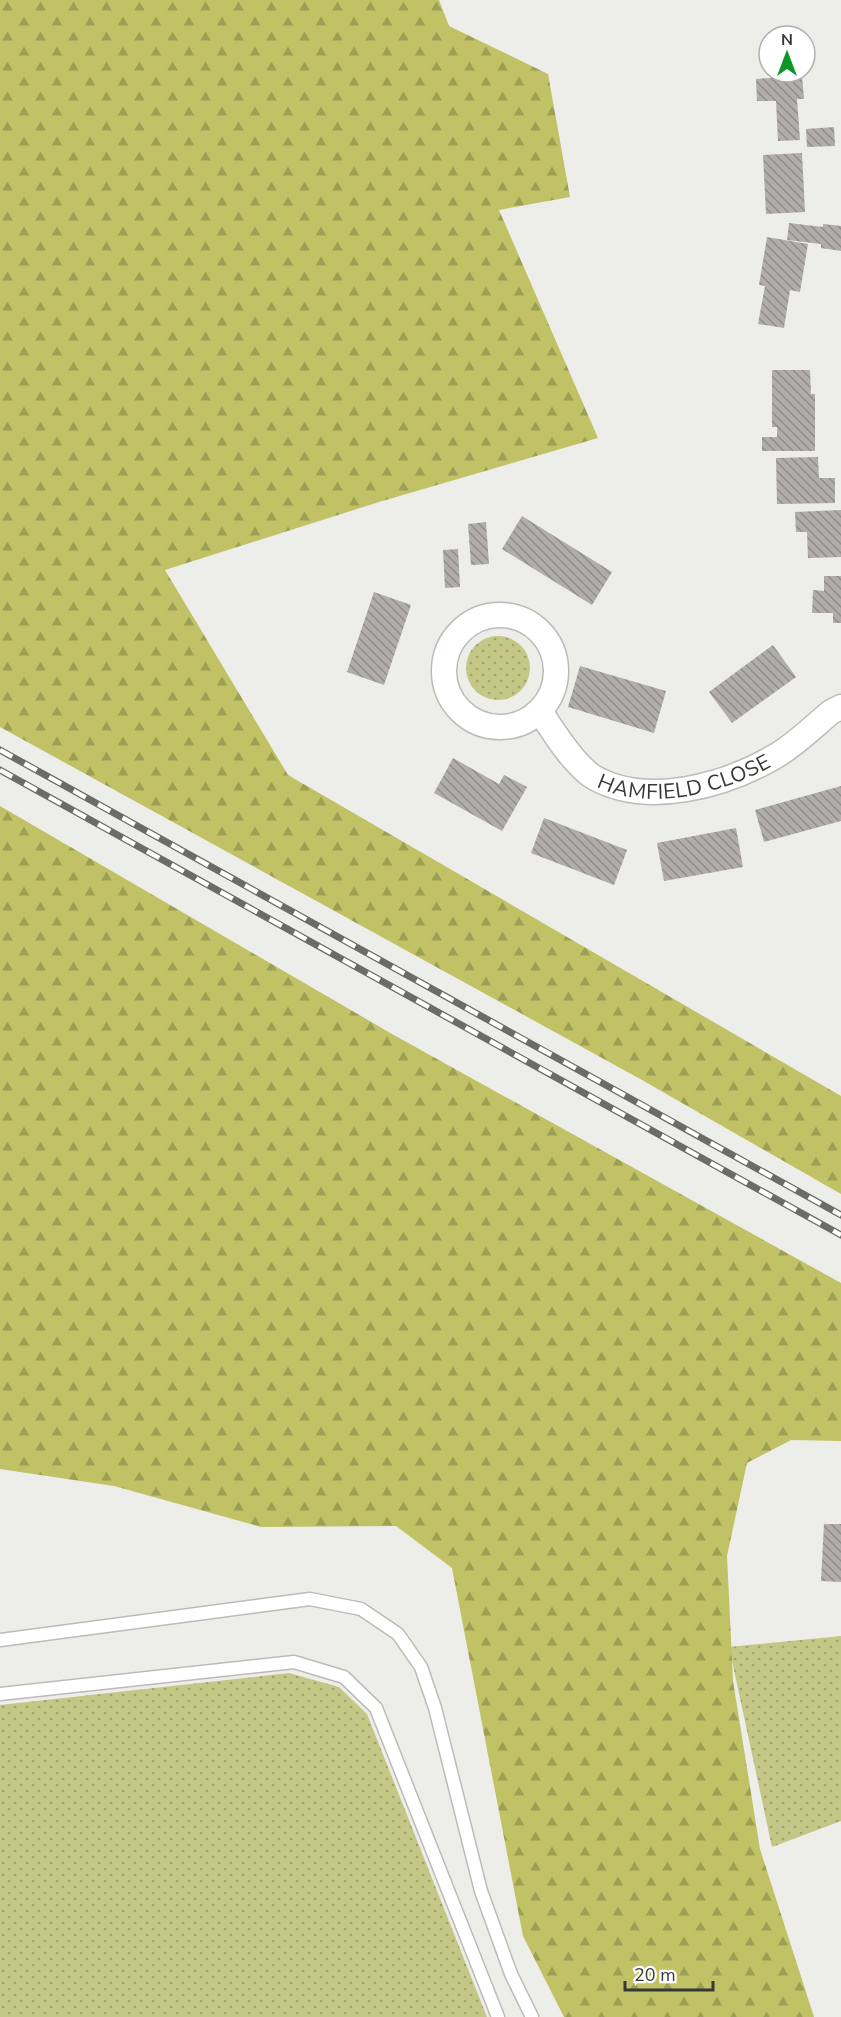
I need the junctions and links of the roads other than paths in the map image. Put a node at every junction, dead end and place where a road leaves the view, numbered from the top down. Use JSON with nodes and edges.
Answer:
{"nodes":[{"id":1,"x":841,"y":707,"type":"edge"},
{"id":2,"x":540,"y":711,"type":"junction"},
{"id":3,"x":0,"y":1640,"type":"edge"},
{"id":4,"x":0,"y":1694,"type":"edge"},
{"id":5,"x":498,"y":2017,"type":"edge"},
{"id":6,"x":532,"y":2017,"type":"edge"}],
"edges":[{"from":1,"to":2,"type":"street","name":"HAMFIELD CLOSE"},
{"from":2,"to":2,"type":"street"},
{"from":3,"to":6,"type":"lane"},
{"from":4,"to":5,"type":"lane"}]}
